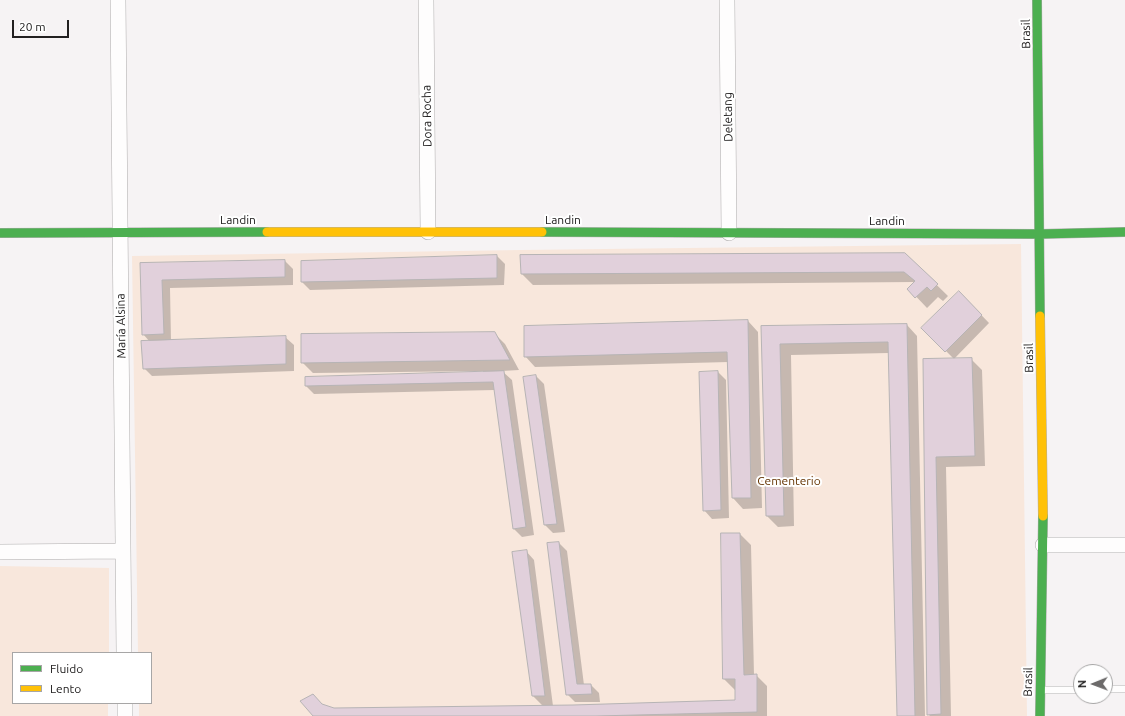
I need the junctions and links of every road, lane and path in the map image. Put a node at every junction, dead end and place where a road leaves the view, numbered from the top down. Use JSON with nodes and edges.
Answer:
{"nodes":[{"id":1,"x":118,"y":0,"type":"edge"},
{"id":2,"x":426,"y":0,"type":"edge"},
{"id":3,"x":727,"y":0,"type":"edge"},
{"id":4,"x":1037,"y":0,"type":"edge"},
{"id":5,"x":428,"y":232,"type":"junction"},
{"id":6,"x":1125,"y":232,"type":"edge"},
{"id":7,"x":0,"y":233,"type":"edge"},
{"id":8,"x":120,"y":233,"type":"junction"},
{"id":9,"x":729,"y":233,"type":"junction"},
{"id":10,"x":1040,"y":234,"type":"junction"},
{"id":11,"x":1043,"y":545,"type":"junction"},
{"id":12,"x":1125,"y":545,"type":"edge"},
{"id":13,"x":123,"y":551,"type":"junction"},
{"id":14,"x":0,"y":552,"type":"edge"},
{"id":15,"x":124,"y":652,"type":"edge"},
{"id":16,"x":1113,"y":689,"type":"edge"},
{"id":17,"x":1125,"y":689,"type":"edge"},
{"id":18,"x":1040,"y":690,"type":"junction"},
{"id":19,"x":1073,"y":690,"type":"edge"},
{"id":20,"x":125,"y":704,"type":"edge"},
{"id":21,"x":125,"y":716,"type":"edge"},
{"id":22,"x":1040,"y":716,"type":"edge"}],
"edges":[{"from":1,"to":8,"type":"street","name":"María Alsina"},
{"from":2,"to":5,"type":"street","name":"Dora Rocha"},
{"from":3,"to":9,"type":"street","name":"Deletang"},
{"from":4,"to":10,"type":"street","name":"Brasil"},
{"from":5,"to":8,"type":"street","name":"Landin"},
{"from":5,"to":9,"type":"street","name":"Landin"},
{"from":6,"to":10,"type":"street","name":"Landin"},
{"from":7,"to":8,"type":"street","name":"Landin"},
{"from":8,"to":13,"type":"street","name":"María Alsina"},
{"from":9,"to":10,"type":"street","name":"Landin"},
{"from":10,"to":11,"type":"street","name":"Brasil"},
{"from":11,"to":12,"type":"street"},
{"from":11,"to":18,"type":"street","name":"Brasil"},
{"from":13,"to":14,"type":"street"},
{"from":13,"to":15,"type":"street","name":"María Alsina"},
{"from":16,"to":17,"type":"lane"},
{"from":18,"to":19,"type":"lane"},
{"from":18,"to":22,"type":"street","name":"Brasil"},
{"from":20,"to":21,"type":"street"}]}
